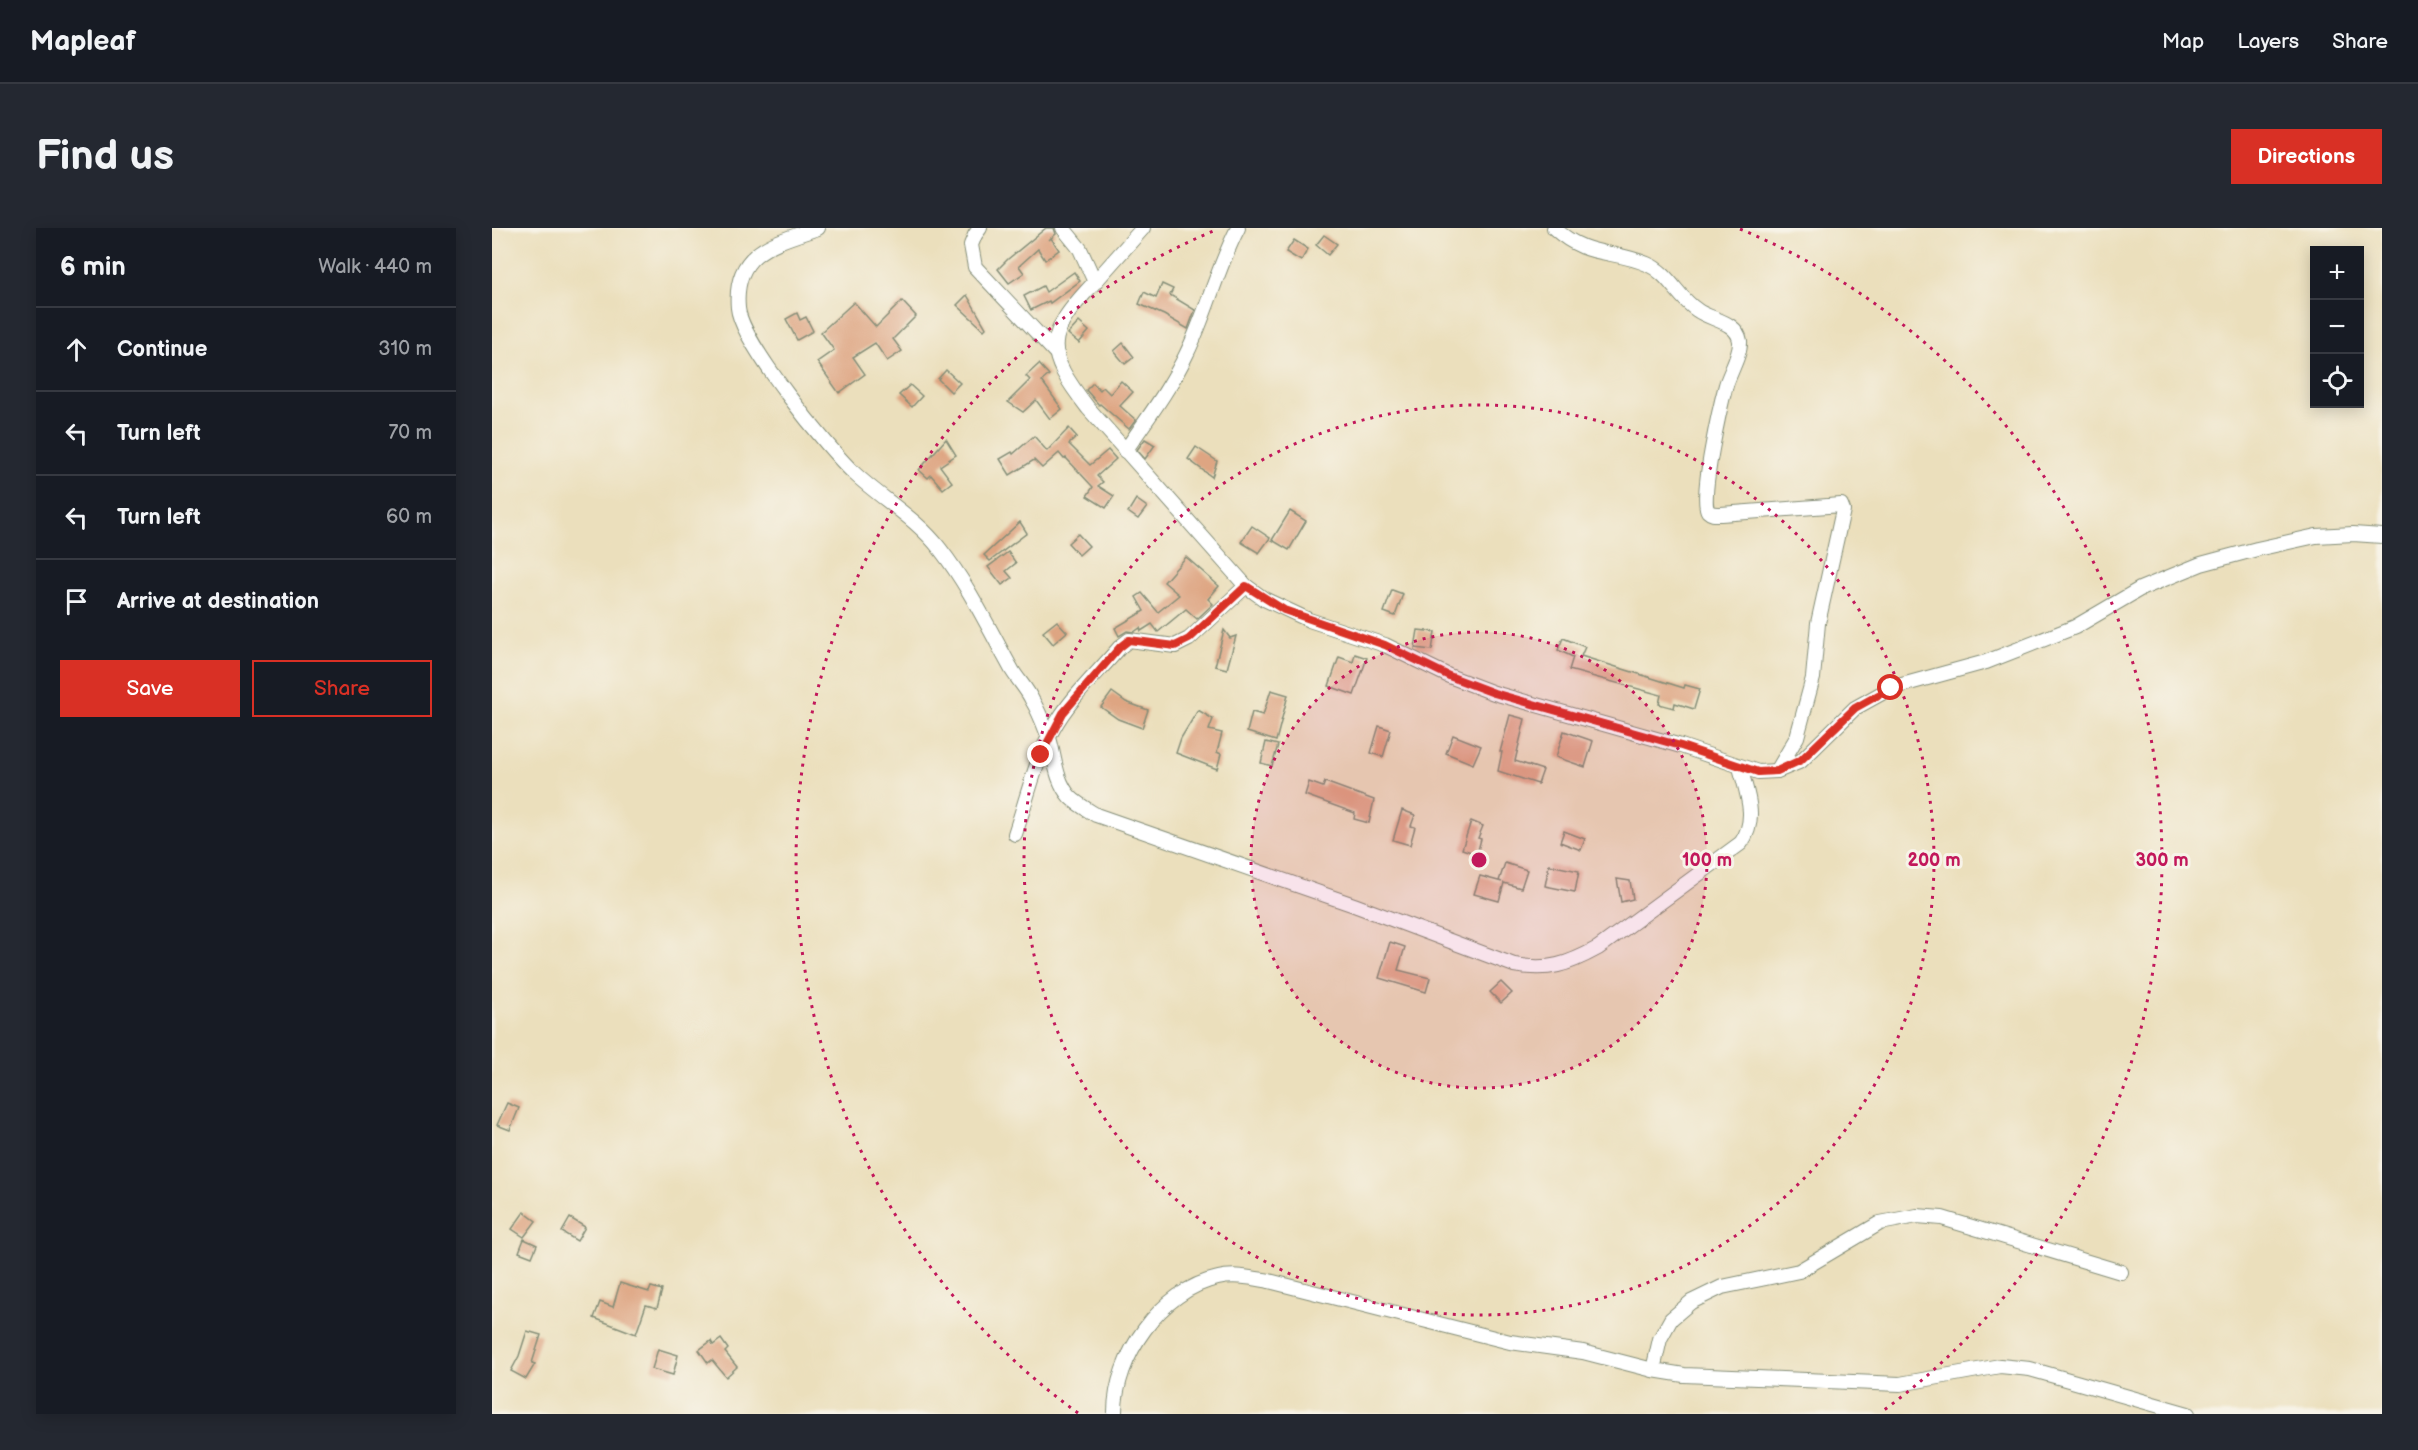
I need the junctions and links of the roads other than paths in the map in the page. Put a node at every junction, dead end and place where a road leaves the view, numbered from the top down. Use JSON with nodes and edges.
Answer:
{"nodes":[{"id":1,"x":818,"y":228,"type":"edge"},
{"id":2,"x":1063,"y":228,"type":"edge"},
{"id":3,"x":1143,"y":228,"type":"edge"},
{"id":4,"x":1238,"y":228,"type":"edge"},
{"id":5,"x":1554,"y":228,"type":"edge"},
{"id":6,"x":973,"y":230,"type":"edge"},
{"id":7,"x":1095,"y":282,"type":"junction"},
{"id":8,"x":1057,"y":354,"type":"junction"},
{"id":9,"x":1125,"y":451,"type":"junction"},
{"id":10,"x":2382,"y":536,"type":"edge"},
{"id":11,"x":1246,"y":586,"type":"junction"},
{"id":12,"x":1049,"y":738,"type":"junction"},
{"id":13,"x":1740,"y":768,"type":"junction"},
{"id":14,"x":1777,"y":771,"type":"junction"},
{"id":15,"x":1015,"y":834,"type":"dead end"},
{"id":16,"x":2121,"y":1272,"type":"dead end"},
{"id":17,"x":1653,"y":1370,"type":"junction"},
{"id":18,"x":1115,"y":1414,"type":"edge"},
{"id":19,"x":2188,"y":1414,"type":"edge"}],
"edges":[{"from":1,"to":12,"type":"street"},
{"from":2,"to":7,"type":"street"},
{"from":3,"to":7,"type":"street"},
{"from":4,"to":9,"type":"street"},
{"from":5,"to":14,"type":"street"},
{"from":6,"to":8,"type":"street"},
{"from":7,"to":8,"type":"street"},
{"from":8,"to":9,"type":"street"},
{"from":9,"to":11,"type":"street"},
{"from":10,"to":14,"type":"street"},
{"from":11,"to":12,"type":"street"},
{"from":11,"to":13,"type":"street"},
{"from":12,"to":13,"type":"street"},
{"from":12,"to":15,"type":"street"},
{"from":13,"to":14,"type":"street"},
{"from":16,"to":17,"type":"street"},
{"from":17,"to":18,"type":"street"},
{"from":17,"to":19,"type":"street"}]}
